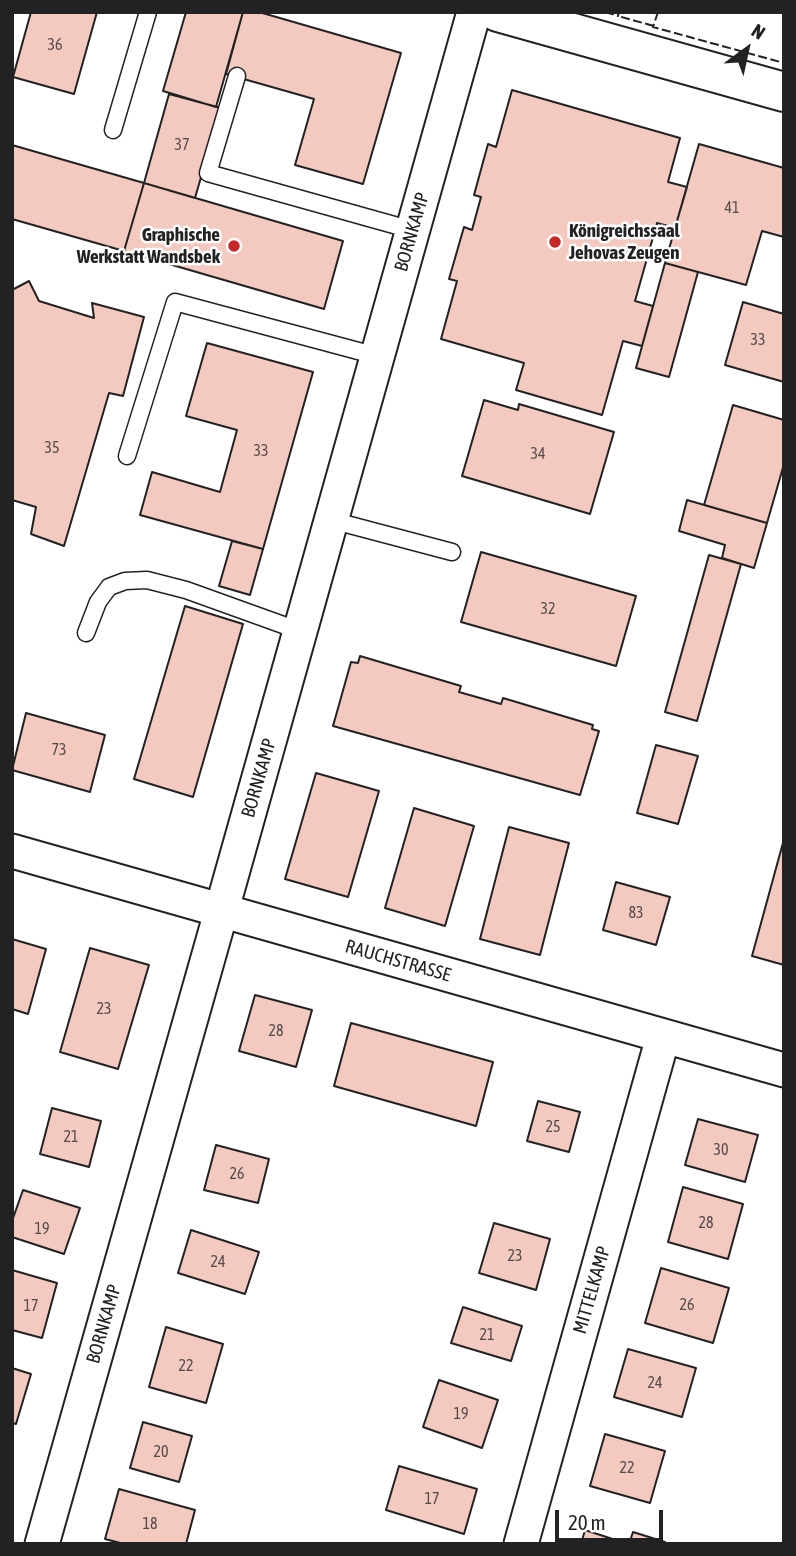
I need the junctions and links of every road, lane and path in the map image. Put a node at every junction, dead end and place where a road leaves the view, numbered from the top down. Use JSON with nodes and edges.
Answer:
{"nodes":[{"id":1,"x":148,"y":12,"type":"edge"},
{"id":2,"x":474,"y":12,"type":"edge"},
{"id":3,"x":498,"y":12,"type":"edge"},
{"id":4,"x":237,"y":76,"type":"dead end"},
{"id":5,"x":784,"y":92,"type":"edge"},
{"id":6,"x":113,"y":130,"type":"dead end"},
{"id":7,"x":412,"y":230,"type":"junction"},
{"id":8,"x":377,"y":356,"type":"junction"},
{"id":9,"x":127,"y":456,"type":"dead end"},
{"id":10,"x":331,"y":520,"type":"junction"},
{"id":11,"x":452,"y":552,"type":"dead end"},
{"id":12,"x":300,"y":631,"type":"junction"},
{"id":13,"x":86,"y":633,"type":"dead end"},
{"id":14,"x":12,"y":851,"type":"edge"},
{"id":15,"x":222,"y":910,"type":"junction"},
{"id":16,"x":663,"y":1037,"type":"junction"},
{"id":17,"x":784,"y":1070,"type":"edge"},
{"id":18,"x":42,"y":1544,"type":"edge"},
{"id":19,"x":521,"y":1544,"type":"edge"}],
"edges":[{"from":1,"to":6,"type":"lane"},
{"from":2,"to":7,"type":"street","name":"BORNKAMP"},
{"from":3,"to":5,"type":"street"},
{"from":4,"to":7,"type":"lane"},
{"from":7,"to":8,"type":"street","name":"BORNKAMP"},
{"from":8,"to":9,"type":"lane"},
{"from":8,"to":10,"type":"street","name":"BORNKAMP"},
{"from":10,"to":11,"type":"lane"},
{"from":10,"to":12,"type":"street","name":"BORNKAMP"},
{"from":12,"to":13,"type":"lane"},
{"from":12,"to":15,"type":"street","name":"BORNKAMP"},
{"from":14,"to":15,"type":"street","name":"RAUCHSTRASSE"},
{"from":15,"to":16,"type":"street","name":"RAUCHSTRASSE"},
{"from":15,"to":18,"type":"street","name":"BORNKAMP"},
{"from":16,"to":17,"type":"street","name":"RAUCHSTRASSE"},
{"from":16,"to":19,"type":"street","name":"MITTELKAMP"}]}
